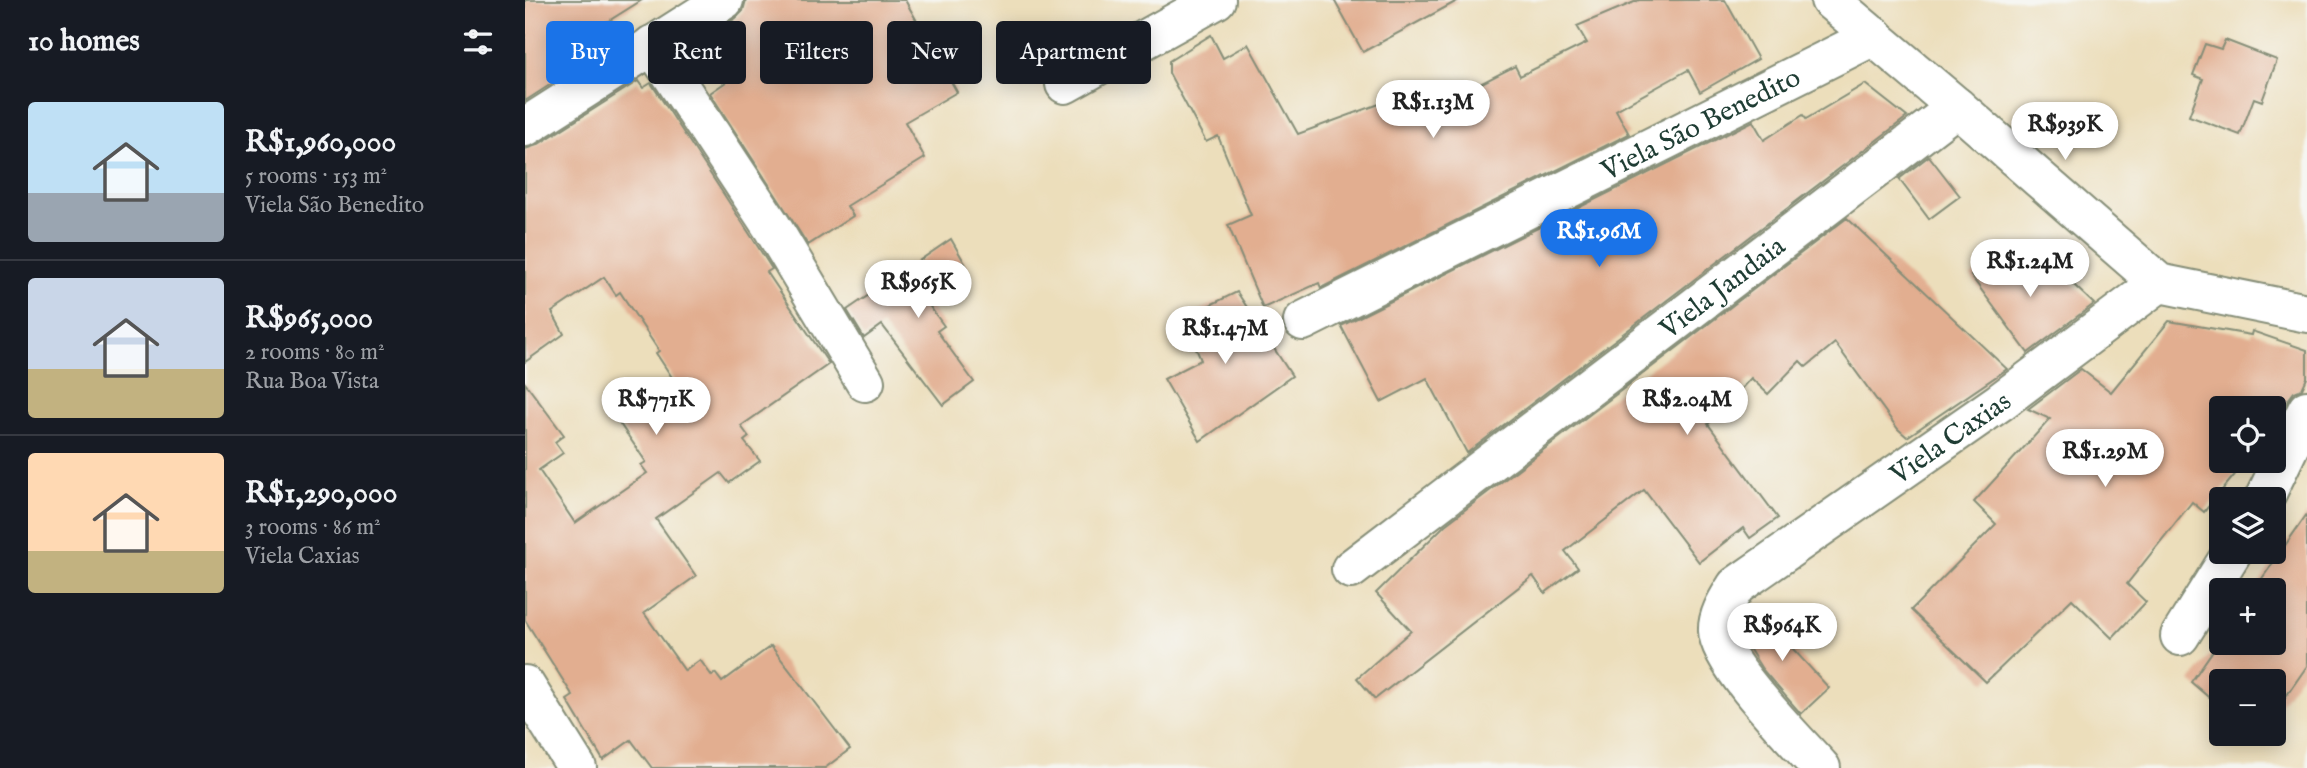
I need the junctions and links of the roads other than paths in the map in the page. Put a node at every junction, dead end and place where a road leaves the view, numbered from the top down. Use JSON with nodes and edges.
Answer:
{"nodes":[{"id":1,"x":724,"y":0,"type":"edge"},
{"id":2,"x":1216,"y":0,"type":"edge"},
{"id":3,"x":1830,"y":0,"type":"edge"},
{"id":4,"x":690,"y":21,"type":"edge"},
{"id":5,"x":1151,"y":36,"type":"edge"},
{"id":6,"x":1874,"y":36,"type":"junction"},
{"id":7,"x":648,"y":48,"type":"edge"},
{"id":8,"x":678,"y":84,"type":"edge"},
{"id":9,"x":1958,"y":107,"type":"junction"},
{"id":10,"x":525,"y":127,"type":"edge"},
{"id":11,"x":2159,"y":283,"type":"junction"},
{"id":12,"x":2307,"y":313,"type":"edge"},
{"id":13,"x":1303,"y":321,"type":"dead end"},
{"id":14,"x":865,"y":382,"type":"dead end"},
{"id":15,"x":2307,"y":410,"type":"edge"},
{"id":16,"x":2270,"y":487,"type":"edge"},
{"id":17,"x":2225,"y":564,"type":"edge"},
{"id":18,"x":1352,"y":569,"type":"dead end"},
{"id":19,"x":2180,"y":636,"type":"dead end"},
{"id":20,"x":525,"y":685,"type":"edge"},
{"id":21,"x":577,"y":768,"type":"edge"},
{"id":22,"x":1821,"y":768,"type":"edge"}],
"edges":[{"from":1,"to":4,"type":"street"},
{"from":2,"to":5,"type":"street"},
{"from":3,"to":6,"type":"street"},
{"from":6,"to":9,"type":"street"},
{"from":6,"to":13,"type":"street","name":"Viela São Benedito"},
{"from":7,"to":10,"type":"street"},
{"from":8,"to":14,"type":"street"},
{"from":9,"to":11,"type":"street"},
{"from":9,"to":18,"type":"street","name":"Viela Jandaia"},
{"from":11,"to":12,"type":"street"},
{"from":11,"to":22,"type":"street","name":"Viela Caxias"},
{"from":15,"to":16,"type":"street"},
{"from":17,"to":19,"type":"street"},
{"from":20,"to":21,"type":"street"}]}
